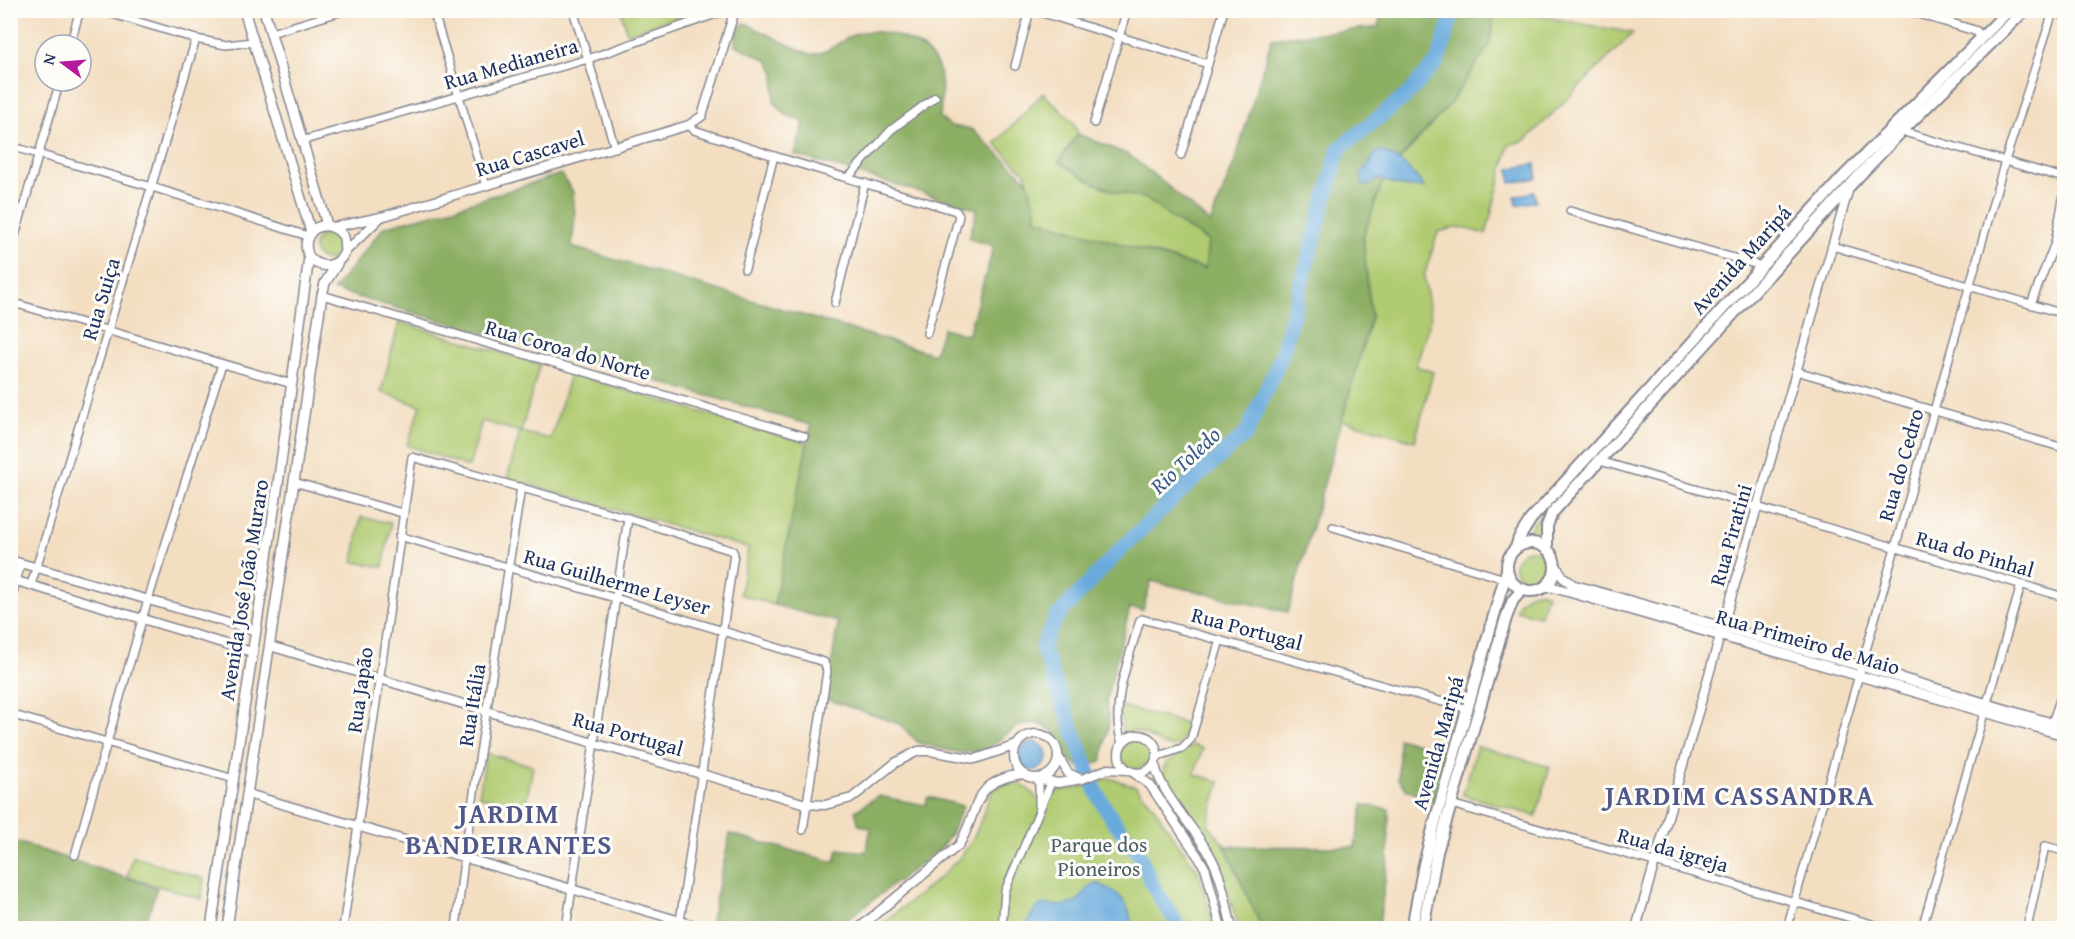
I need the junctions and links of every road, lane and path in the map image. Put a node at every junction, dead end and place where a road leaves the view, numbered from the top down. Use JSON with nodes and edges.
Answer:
{"nodes":[{"id":1,"x":80,"y":10,"type":"edge"},
{"id":2,"x":99,"y":10,"type":"edge"},
{"id":3,"x":244,"y":10,"type":"edge"},
{"id":4,"x":264,"y":10,"type":"edge"},
{"id":5,"x":346,"y":10,"type":"edge"},
{"id":6,"x":433,"y":10,"type":"edge"},
{"id":7,"x":573,"y":10,"type":"edge"},
{"id":8,"x":727,"y":10,"type":"edge"},
{"id":9,"x":735,"y":10,"type":"edge"},
{"id":10,"x":1032,"y":10,"type":"edge"},
{"id":11,"x":1127,"y":10,"type":"edge"},
{"id":12,"x":1224,"y":10,"type":"edge"},
{"id":13,"x":1907,"y":10,"type":"edge"},
{"id":14,"x":2009,"y":10,"type":"edge"},
{"id":15,"x":2025,"y":10,"type":"edge"},
{"id":16,"x":2052,"y":11,"type":"edge"},
{"id":17,"x":2064,"y":16,"type":"edge"},
{"id":18,"x":73,"y":33,"type":"edge"},
{"id":19,"x":271,"y":33,"type":"junction"},
{"id":20,"x":1120,"y":37,"type":"junction"},
{"id":21,"x":196,"y":39,"type":"junction"},
{"id":22,"x":1986,"y":41,"type":"junction"},
{"id":23,"x":253,"y":42,"type":"junction"},
{"id":24,"x":588,"y":58,"type":"junction"},
{"id":25,"x":1208,"y":64,"type":"junction"},
{"id":26,"x":1015,"y":66,"type":"dead end"},
{"id":27,"x":57,"y":93,"type":"edge"},
{"id":28,"x":458,"y":96,"type":"junction"},
{"id":29,"x":935,"y":97,"type":"dead end"},
{"id":30,"x":292,"y":108,"type":"junction"},
{"id":31,"x":275,"y":114,"type":"junction"},
{"id":32,"x":1094,"y":123,"type":"dead end"},
{"id":33,"x":689,"y":125,"type":"junction"},
{"id":34,"x":1898,"y":128,"type":"junction"},
{"id":35,"x":301,"y":141,"type":"junction"},
{"id":36,"x":10,"y":146,"type":"edge"},
{"id":37,"x":615,"y":148,"type":"junction"},
{"id":38,"x":39,"y":154,"type":"junction"},
{"id":39,"x":1181,"y":154,"type":"dead end"},
{"id":40,"x":774,"y":156,"type":"junction"},
{"id":41,"x":2005,"y":161,"type":"junction"},
{"id":42,"x":848,"y":178,"type":"junction"},
{"id":43,"x":2064,"y":178,"type":"edge"},
{"id":44,"x":1846,"y":182,"type":"junction"},
{"id":45,"x":865,"y":183,"type":"junction"},
{"id":46,"x":486,"y":186,"type":"junction"},
{"id":47,"x":152,"y":187,"type":"junction"},
{"id":48,"x":2064,"y":194,"type":"edge"},
{"id":49,"x":1829,"y":200,"type":"junction"},
{"id":50,"x":1570,"y":211,"type":"dead end"},
{"id":51,"x":381,"y":217,"type":"junction"},
{"id":52,"x":330,"y":226,"type":"junction"},
{"id":53,"x":309,"y":234,"type":"junction"},
{"id":54,"x":1832,"y":246,"type":"junction"},
{"id":55,"x":345,"y":252,"type":"junction"},
{"id":56,"x":10,"y":253,"type":"edge"},
{"id":57,"x":309,"y":257,"type":"junction"},
{"id":58,"x":338,"y":262,"type":"junction"},
{"id":59,"x":1762,"y":266,"type":"junction"},
{"id":60,"x":745,"y":269,"type":"dead end"},
{"id":61,"x":1970,"y":286,"type":"junction"},
{"id":62,"x":322,"y":294,"type":"junction"},
{"id":63,"x":10,"y":302,"type":"edge"},
{"id":64,"x":835,"y":303,"type":"dead end"},
{"id":65,"x":2031,"y":304,"type":"junction"},
{"id":66,"x":2064,"y":314,"type":"edge"},
{"id":67,"x":110,"y":330,"type":"junction"},
{"id":68,"x":927,"y":333,"type":"dead end"},
{"id":69,"x":222,"y":364,"type":"junction"},
{"id":70,"x":1796,"y":371,"type":"junction"},
{"id":71,"x":292,"y":384,"type":"junction"},
{"id":72,"x":1934,"y":410,"type":"junction"},
{"id":73,"x":804,"y":436,"type":"dead end"},
{"id":74,"x":2064,"y":448,"type":"edge"},
{"id":75,"x":1592,"y":452,"type":"junction"},
{"id":76,"x":1600,"y":461,"type":"junction"},
{"id":77,"x":294,"y":482,"type":"junction"},
{"id":78,"x":521,"y":487,"type":"junction"},
{"id":79,"x":1757,"y":508,"type":"junction"},
{"id":80,"x":402,"y":513,"type":"junction"},
{"id":81,"x":628,"y":518,"type":"junction"},
{"id":82,"x":1333,"y":527,"type":"dead end"},
{"id":83,"x":399,"y":536,"type":"junction"},
{"id":84,"x":1516,"y":548,"type":"junction"},
{"id":85,"x":1547,"y":549,"type":"junction"},
{"id":86,"x":1895,"y":549,"type":"junction"},
{"id":87,"x":10,"y":560,"type":"edge"},
{"id":88,"x":21,"y":563,"type":"junction"},
{"id":89,"x":1555,"y":565,"type":"junction"},
{"id":90,"x":36,"y":567,"type":"junction"},
{"id":91,"x":266,"y":567,"type":"junction"},
{"id":92,"x":509,"y":568,"type":"junction"},
{"id":93,"x":1506,"y":574,"type":"junction"},
{"id":94,"x":14,"y":580,"type":"edge"},
{"id":95,"x":31,"y":585,"type":"junction"},
{"id":96,"x":2021,"y":585,"type":"junction"},
{"id":97,"x":1542,"y":588,"type":"junction"},
{"id":98,"x":1523,"y":589,"type":"junction"},
{"id":99,"x":2064,"y":597,"type":"edge"},
{"id":100,"x":615,"y":598,"type":"junction"},
{"id":101,"x":148,"y":601,"type":"junction"},
{"id":102,"x":10,"y":603,"type":"edge"},
{"id":103,"x":143,"y":619,"type":"junction"},
{"id":104,"x":272,"y":630,"type":"junction"},
{"id":105,"x":724,"y":631,"type":"junction"},
{"id":106,"x":256,"y":632,"type":"junction"},
{"id":107,"x":1722,"y":632,"type":"junction"},
{"id":108,"x":1220,"y":640,"type":"junction"},
{"id":109,"x":270,"y":646,"type":"junction"},
{"id":110,"x":252,"y":652,"type":"junction"},
{"id":111,"x":1860,"y":671,"type":"junction"},
{"id":112,"x":378,"y":679,"type":"junction"},
{"id":113,"x":2064,"y":697,"type":"edge"},
{"id":114,"x":1986,"y":707,"type":"junction"},
{"id":115,"x":1468,"y":709,"type":"junction"},
{"id":116,"x":488,"y":711,"type":"junction"},
{"id":117,"x":10,"y":714,"type":"edge"},
{"id":118,"x":2052,"y":723,"type":"junction"},
{"id":119,"x":2064,"y":727,"type":"edge"},
{"id":120,"x":2064,"y":735,"type":"edge"},
{"id":121,"x":107,"y":742,"type":"junction"},
{"id":122,"x":593,"y":743,"type":"junction"},
{"id":123,"x":1122,"y":743,"type":"junction"},
{"id":124,"x":1017,"y":746,"type":"junction"},
{"id":125,"x":1058,"y":755,"type":"junction"},
{"id":126,"x":1119,"y":755,"type":"junction"},
{"id":127,"x":1156,"y":760,"type":"junction"},
{"id":128,"x":1108,"y":769,"type":"junction"},
{"id":129,"x":1131,"y":772,"type":"junction"},
{"id":130,"x":1023,"y":774,"type":"junction"},
{"id":131,"x":702,"y":775,"type":"junction"},
{"id":132,"x":234,"y":778,"type":"junction"},
{"id":133,"x":1036,"y":779,"type":"junction"},
{"id":134,"x":1083,"y":779,"type":"junction"},
{"id":135,"x":1051,"y":783,"type":"junction"},
{"id":136,"x":248,"y":794,"type":"junction"},
{"id":137,"x":806,"y":804,"type":"junction"},
{"id":138,"x":1450,"y":804,"type":"junction"},
{"id":139,"x":1039,"y":809,"type":"junction"},
{"id":140,"x":228,"y":819,"type":"junction"},
{"id":141,"x":357,"y":826,"type":"junction"},
{"id":142,"x":802,"y":830,"type":"dead end"},
{"id":143,"x":240,"y":850,"type":"junction"},
{"id":144,"x":2064,"y":851,"type":"edge"},
{"id":145,"x":75,"y":855,"type":"dead end"},
{"id":146,"x":464,"y":858,"type":"junction"},
{"id":147,"x":1655,"y":863,"type":"junction"},
{"id":148,"x":220,"y":864,"type":"junction"},
{"id":149,"x":572,"y":890,"type":"junction"},
{"id":150,"x":1794,"y":902,"type":"junction"},
{"id":151,"x":231,"y":906,"type":"junction"},
{"id":152,"x":680,"y":925,"type":"edge"},
{"id":153,"x":211,"y":928,"type":"edge"},
{"id":154,"x":227,"y":928,"type":"edge"},
{"id":155,"x":343,"y":928,"type":"edge"},
{"id":156,"x":456,"y":928,"type":"edge"},
{"id":157,"x":566,"y":928,"type":"edge"},
{"id":158,"x":704,"y":928,"type":"edge"},
{"id":159,"x":859,"y":928,"type":"edge"},
{"id":160,"x":1002,"y":928,"type":"edge"},
{"id":161,"x":1221,"y":928,"type":"edge"},
{"id":162,"x":1232,"y":928,"type":"edge"},
{"id":163,"x":1412,"y":928,"type":"edge"},
{"id":164,"x":1423,"y":928,"type":"edge"},
{"id":165,"x":1636,"y":928,"type":"edge"},
{"id":166,"x":1787,"y":928,"type":"edge"},
{"id":167,"x":1886,"y":928,"type":"edge"},
{"id":168,"x":1922,"y":928,"type":"edge"},
{"id":169,"x":2027,"y":928,"type":"edge"}],
"edges":[{"from":1,"to":18,"type":"street"},
{"from":2,"to":21,"type":"street"},
{"from":3,"to":23,"type":"main road","name":"Avenida José João Muraro"},
{"from":4,"to":19,"type":"main road"},
{"from":5,"to":19,"type":"street"},
{"from":6,"to":28,"type":"street"},
{"from":7,"to":24,"type":"street"},
{"from":8,"to":24,"type":"street","name":"Rua Medianeira"},
{"from":9,"to":33,"type":"street","name":"Rua Cascavel"},
{"from":10,"to":20,"type":"street"},
{"from":10,"to":26,"type":"street"},
{"from":11,"to":20,"type":"street"},
{"from":12,"to":25,"type":"street"},
{"from":13,"to":22,"type":"street"},
{"from":14,"to":22,"type":"main road","name":"Avenida Maripá"},
{"from":15,"to":22,"type":"main road","name":"Avenida Maripá"},
{"from":16,"to":17,"type":"street"},
{"from":16,"to":41,"type":"street","name":"Rua do Cedro"},
{"from":19,"to":30,"type":"main road"},
{"from":20,"to":25,"type":"street"},
{"from":20,"to":32,"type":"street"},
{"from":21,"to":23,"type":"street"},
{"from":21,"to":47,"type":"street","name":"Rua Suiça"},
{"from":22,"to":34,"type":"main road","name":"Avenida Maripá"},
{"from":23,"to":31,"type":"main road","name":"Avenida José João Muraro"},
{"from":24,"to":28,"type":"street","name":"Rua Medianeira"},
{"from":24,"to":37,"type":"street"},
{"from":25,"to":39,"type":"street"},
{"from":27,"to":38,"type":"street"},
{"from":28,"to":35,"type":"street","name":"Rua Medianeira"},
{"from":28,"to":46,"type":"street"},
{"from":29,"to":42,"type":"street"},
{"from":30,"to":31,"type":"main road"},
{"from":30,"to":35,"type":"main road"},
{"from":31,"to":53,"type":"main road","name":"Avenida José João Muraro"},
{"from":33,"to":37,"type":"street","name":"Rua Cascavel"},
{"from":33,"to":40,"type":"street"},
{"from":34,"to":41,"type":"street"},
{"from":34,"to":44,"type":"main road","name":"Avenida Maripá"},
{"from":35,"to":52,"type":"main road"},
{"from":36,"to":38,"type":"street"},
{"from":37,"to":46,"type":"street","name":"Rua Cascavel"},
{"from":38,"to":47,"type":"street"},
{"from":38,"to":56,"type":"street"},
{"from":40,"to":42,"type":"street"},
{"from":40,"to":60,"type":"street"},
{"from":41,"to":43,"type":"street"},
{"from":41,"to":61,"type":"street","name":"Rua do Cedro"},
{"from":42,"to":45,"type":"street"},
{"from":44,"to":49,"type":"main road","name":"Avenida Maripá"},
{"from":44,"to":54,"type":"street","name":"Rua Piratini"},
{"from":45,"to":64,"type":"street"},
{"from":45,"to":68,"type":"street"},
{"from":46,"to":51,"type":"street","name":"Rua Cascavel"},
{"from":47,"to":53,"type":"street"},
{"from":47,"to":67,"type":"street","name":"Rua Suiça"},
{"from":48,"to":65,"type":"street"},
{"from":49,"to":59,"type":"main road","name":"Avenida Maripá"},
{"from":49,"to":76,"type":"main road","name":"Avenida Maripá"},
{"from":50,"to":59,"type":"street"},
{"from":51,"to":52,"type":"street","name":"Rua Cascavel"},
{"from":51,"to":55,"type":"street","name":"Rua Cascavel"},
{"from":52,"to":53,"type":"main road"},
{"from":52,"to":55,"type":"main road"},
{"from":53,"to":57,"type":"main road","name":"Avenida José João Muraro"},
{"from":54,"to":61,"type":"street"},
{"from":54,"to":70,"type":"street","name":"Rua Piratini"},
{"from":55,"to":58,"type":"main road","name":"Avenida José João Muraro"},
{"from":57,"to":58,"type":"main road"},
{"from":57,"to":71,"type":"main road","name":"Avenida José João Muraro"},
{"from":58,"to":62,"type":"main road","name":"Avenida José João Muraro"},
{"from":59,"to":75,"type":"main road","name":"Avenida Maripá"},
{"from":61,"to":65,"type":"street"},
{"from":61,"to":72,"type":"street","name":"Rua do Cedro"},
{"from":62,"to":73,"type":"street","name":"Rua Coroa do Norte"},
{"from":62,"to":77,"type":"main road","name":"Avenida José João Muraro"},
{"from":63,"to":67,"type":"street"},
{"from":65,"to":66,"type":"street"},
{"from":67,"to":69,"type":"street"},
{"from":67,"to":90,"type":"street","name":"Rua Suiça"},
{"from":69,"to":71,"type":"street"},
{"from":69,"to":101,"type":"street"},
{"from":70,"to":72,"type":"street"},
{"from":70,"to":79,"type":"street","name":"Rua Piratini"},
{"from":71,"to":91,"type":"main road","name":"Avenida José João Muraro"},
{"from":72,"to":74,"type":"street"},
{"from":72,"to":86,"type":"street","name":"Rua do Cedro"},
{"from":75,"to":76,"type":"street"},
{"from":75,"to":84,"type":"main road","name":"Avenida Maripá"},
{"from":76,"to":79,"type":"street","name":"Rua do Pinhal"},
{"from":76,"to":85,"type":"main road","name":"Avenida Maripá"},
{"from":77,"to":80,"type":"street"},
{"from":77,"to":104,"type":"main road","name":"Avenida José João Muraro"},
{"from":78,"to":80,"type":"street","name":"Rua Japão"},
{"from":78,"to":81,"type":"street"},
{"from":78,"to":92,"type":"street","name":"Rua Itália"},
{"from":79,"to":86,"type":"street","name":"Rua do Pinhal"},
{"from":79,"to":107,"type":"street","name":"Rua Piratini"},
{"from":80,"to":83,"type":"street","name":"Rua Japão"},
{"from":81,"to":100,"type":"street"},
{"from":81,"to":105,"type":"street"},
{"from":82,"to":93,"type":"street"},
{"from":83,"to":92,"type":"street","name":"Rua Guilherme Leyser"},
{"from":83,"to":112,"type":"street","name":"Rua Japão"},
{"from":84,"to":85,"type":"main road"},
{"from":84,"to":93,"type":"main road"},
{"from":85,"to":89,"type":"main road"},
{"from":86,"to":96,"type":"street","name":"Rua do Pinhal"},
{"from":86,"to":111,"type":"street","name":"Rua do Cedro"},
{"from":87,"to":88,"type":"street"},
{"from":88,"to":90,"type":"street"},
{"from":88,"to":94,"type":"street"},
{"from":89,"to":97,"type":"main road"},
{"from":89,"to":107,"type":"main road","name":"Rua Primeiro de Maio"},
{"from":90,"to":95,"type":"street","name":"Rua Suiça"},
{"from":90,"to":101,"type":"street"},
{"from":91,"to":104,"type":"main road"},
{"from":91,"to":106,"type":"main road","name":"Avenida José João Muraro"},
{"from":92,"to":100,"type":"street","name":"Rua Guilherme Leyser"},
{"from":92,"to":116,"type":"street","name":"Rua Itália"},
{"from":93,"to":98,"type":"main road"},
{"from":93,"to":115,"type":"main road","name":"Avenida Maripá"},
{"from":94,"to":95,"type":"street"},
{"from":94,"to":102,"type":"street"},
{"from":95,"to":103,"type":"street"},
{"from":96,"to":99,"type":"street","name":"Rua do Pinhal"},
{"from":96,"to":114,"type":"street"},
{"from":97,"to":98,"type":"main road"},
{"from":97,"to":107,"type":"main road","name":"Rua Primeiro de Maio"},
{"from":98,"to":138,"type":"main road","name":"Avenida Maripá"},
{"from":100,"to":105,"type":"street","name":"Rua Guilherme Leyser"},
{"from":100,"to":122,"type":"street"},
{"from":101,"to":103,"type":"street"},
{"from":101,"to":106,"type":"street"},
{"from":103,"to":110,"type":"street"},
{"from":103,"to":121,"type":"street"},
{"from":104,"to":109,"type":"main road","name":"Avenida José João Muraro"},
{"from":105,"to":131,"type":"street"},
{"from":105,"to":137,"type":"street","name":"Rua Guilherme Leyser"},
{"from":106,"to":110,"type":"main road","name":"Avenida José João Muraro"},
{"from":107,"to":111,"type":"main road","name":"Rua Primeiro de Maio"},
{"from":107,"to":147,"type":"street","name":"Rua Piratini"},
{"from":108,"to":115,"type":"street","name":"Rua Portugal"},
{"from":108,"to":123,"type":"street","name":"Rua Portugal"},
{"from":108,"to":127,"type":"street"},
{"from":109,"to":112,"type":"street","name":"Rua Portugal"},
{"from":109,"to":136,"type":"main road","name":"Avenida José João Muraro"},
{"from":110,"to":132,"type":"main road","name":"Avenida José João Muraro"},
{"from":111,"to":114,"type":"main road","name":"Rua Primeiro de Maio"},
{"from":111,"to":150,"type":"street","name":"Rua do Cedro"},
{"from":112,"to":116,"type":"street","name":"Rua Portugal"},
{"from":112,"to":141,"type":"street","name":"Rua Japão"},
{"from":113,"to":118,"type":"street"},
{"from":114,"to":118,"type":"main road","name":"Rua Primeiro de Maio"},
{"from":114,"to":120,"type":"main road","name":"Rua Primeiro de Maio"},
{"from":114,"to":168,"type":"street"},
{"from":115,"to":163,"type":"main road","name":"Avenida Maripá"},
{"from":116,"to":122,"type":"street","name":"Rua Portugal"},
{"from":116,"to":146,"type":"street","name":"Rua Itália"},
{"from":117,"to":121,"type":"street"},
{"from":118,"to":119,"type":"main road","name":"Rua Primeiro de Maio"},
{"from":121,"to":132,"type":"street"},
{"from":121,"to":145,"type":"street"},
{"from":122,"to":131,"type":"street","name":"Rua Portugal"},
{"from":122,"to":149,"type":"street"},
{"from":123,"to":126,"type":"street"},
{"from":123,"to":127,"type":"street"},
{"from":124,"to":125,"type":"street"},
{"from":124,"to":130,"type":"street"},
{"from":124,"to":137,"type":"street","name":"Rua Portugal"},
{"from":125,"to":133,"type":"street"},
{"from":125,"to":134,"type":"street"},
{"from":126,"to":128,"type":"street"},
{"from":126,"to":129,"type":"street"},
{"from":127,"to":129,"type":"street"},
{"from":127,"to":162,"type":"street"},
{"from":128,"to":129,"type":"street"},
{"from":128,"to":134,"type":"street"},
{"from":129,"to":161,"type":"street"},
{"from":130,"to":133,"type":"street"},
{"from":130,"to":159,"type":"street"},
{"from":131,"to":137,"type":"street","name":"Rua Portugal"},
{"from":131,"to":152,"type":"street"},
{"from":132,"to":140,"type":"main road","name":"Avenida José João Muraro"},
{"from":133,"to":135,"type":"street"},
{"from":133,"to":139,"type":"street"},
{"from":134,"to":135,"type":"street"},
{"from":135,"to":139,"type":"street"},
{"from":136,"to":141,"type":"street"},
{"from":136,"to":143,"type":"main road","name":"Avenida José João Muraro"},
{"from":137,"to":142,"type":"street"},
{"from":138,"to":147,"type":"street","name":"Rua da igreja"},
{"from":138,"to":164,"type":"main road","name":"Avenida Maripá"},
{"from":139,"to":160,"type":"street"},
{"from":140,"to":143,"type":"main road"},
{"from":140,"to":148,"type":"main road","name":"Avenida José João Muraro"},
{"from":141,"to":146,"type":"street"},
{"from":141,"to":155,"type":"street","name":"Rua Japão"},
{"from":143,"to":151,"type":"main road","name":"Avenida José João Muraro"},
{"from":144,"to":169,"type":"street"},
{"from":146,"to":149,"type":"street"},
{"from":146,"to":156,"type":"street","name":"Rua Itália"},
{"from":147,"to":150,"type":"street","name":"Rua da igreja"},
{"from":147,"to":165,"type":"street","name":"Rua Piratini"},
{"from":148,"to":151,"type":"main road"},
{"from":148,"to":153,"type":"main road","name":"Avenida José João Muraro"},
{"from":149,"to":152,"type":"street"},
{"from":149,"to":157,"type":"street"},
{"from":150,"to":166,"type":"street","name":"Rua do Cedro"},
{"from":150,"to":167,"type":"street","name":"Rua da igreja"},
{"from":151,"to":154,"type":"main road","name":"Avenida José João Muraro"},
{"from":152,"to":158,"type":"street"}]}
